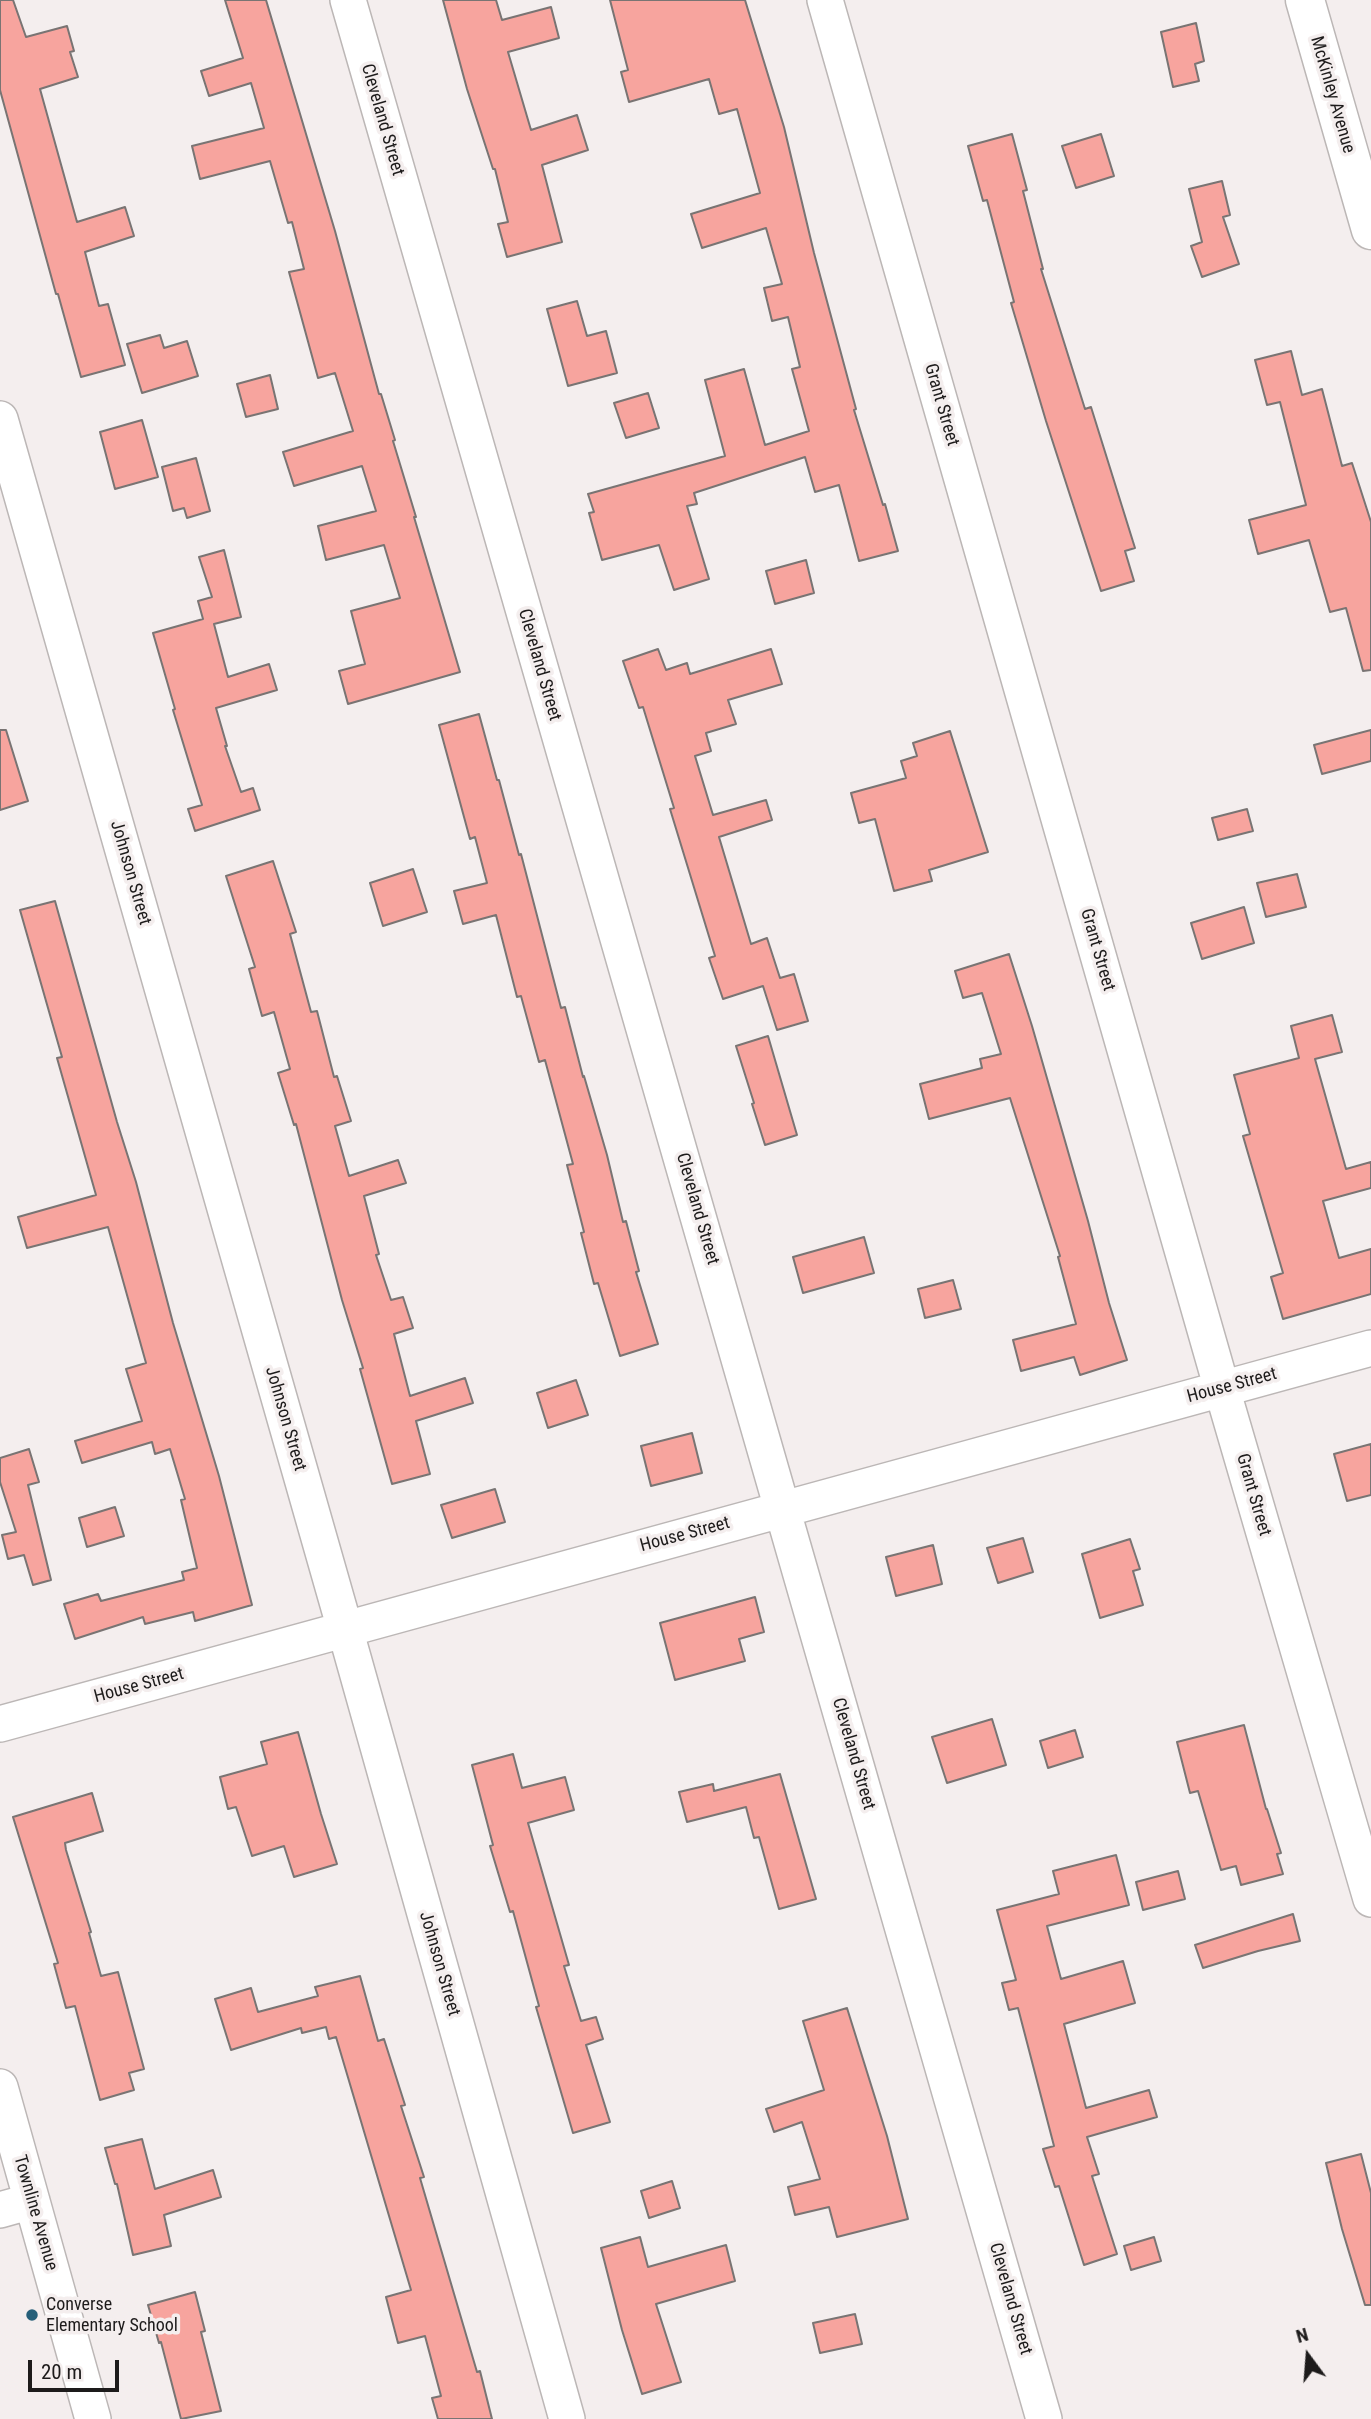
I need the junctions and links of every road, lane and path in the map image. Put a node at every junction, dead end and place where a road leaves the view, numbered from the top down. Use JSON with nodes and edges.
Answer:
{"nodes":[{"id":1,"x":348,"y":0,"type":"edge"},
{"id":2,"x":825,"y":0,"type":"edge"},
{"id":3,"x":1306,"y":0,"type":"edge"},
{"id":4,"x":1371,"y":230,"type":"edge"},
{"id":5,"x":0,"y":419,"type":"edge"},
{"id":6,"x":1371,"y":1348,"type":"edge"},
{"id":7,"x":1222,"y":1389,"type":"junction"},
{"id":8,"x":783,"y":1508,"type":"junction"},
{"id":9,"x":345,"y":1629,"type":"junction"},
{"id":10,"x":0,"y":1724,"type":"edge"},
{"id":11,"x":1371,"y":1899,"type":"edge"},
{"id":12,"x":0,"y":2087,"type":"edge"},
{"id":13,"x":16,"y":2206,"type":"edge"},
{"id":14,"x":93,"y":2419,"type":"edge"},
{"id":15,"x":567,"y":2419,"type":"edge"},
{"id":16,"x":1044,"y":2419,"type":"edge"}],
"edges":[{"from":1,"to":8,"type":"street","name":"Cleveland Street"},
{"from":2,"to":7,"type":"street","name":"Grant Street"},
{"from":3,"to":4,"type":"street","name":"McKinley Avenue"},
{"from":5,"to":9,"type":"street","name":"Johnson Street"},
{"from":6,"to":7,"type":"street","name":"House Street"},
{"from":7,"to":8,"type":"street","name":"House Street"},
{"from":7,"to":11,"type":"street","name":"Grant Street"},
{"from":8,"to":9,"type":"street","name":"House Street"},
{"from":8,"to":16,"type":"street","name":"Cleveland Street"},
{"from":9,"to":10,"type":"street","name":"House Street"},
{"from":9,"to":15,"type":"street","name":"Johnson Street"},
{"from":12,"to":13,"type":"street","name":"Townline Avenue"},
{"from":13,"to":14,"type":"street","name":"Townline Avenue"}]}
